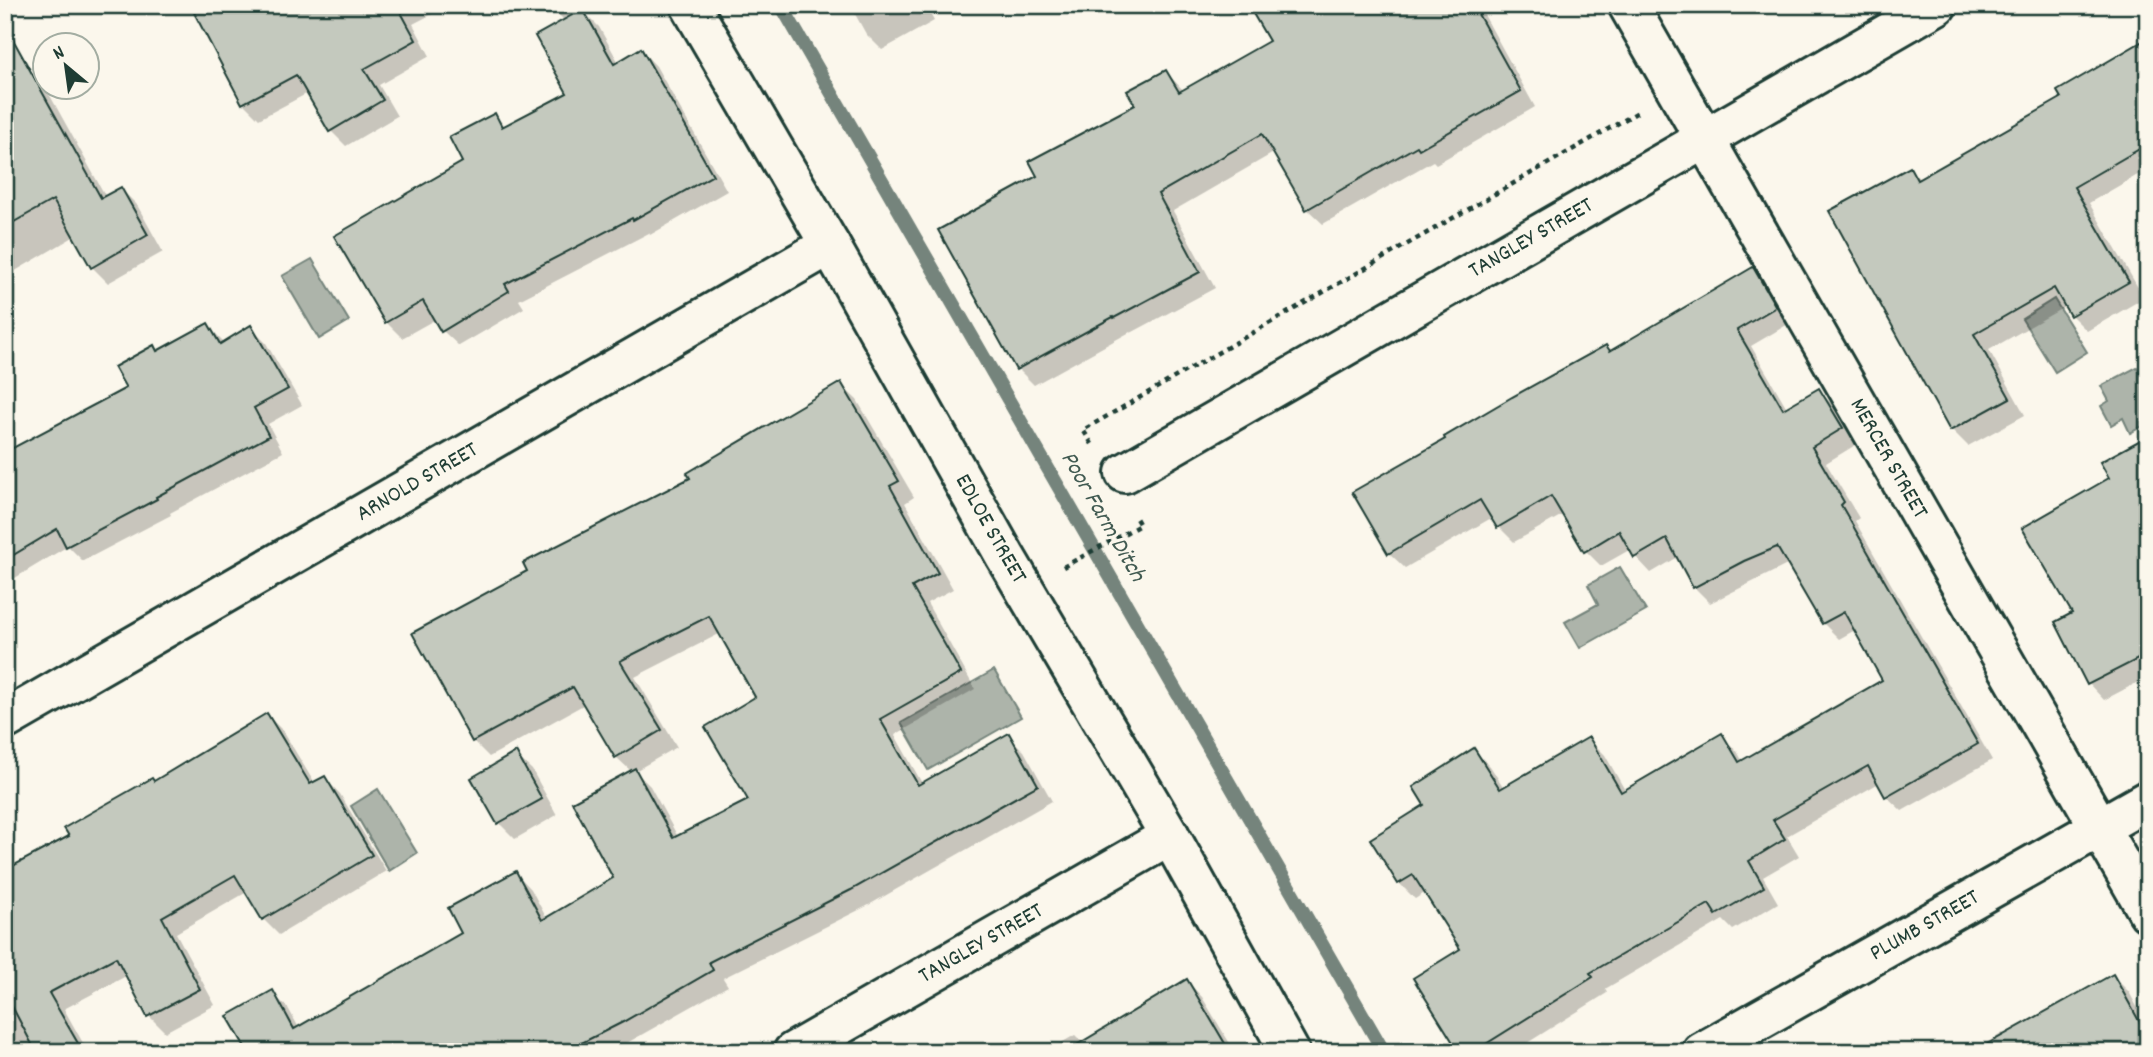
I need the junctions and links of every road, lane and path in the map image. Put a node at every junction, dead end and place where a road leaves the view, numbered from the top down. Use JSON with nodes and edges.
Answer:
{"nodes":[{"id":1,"x":690,"y":5,"type":"edge"},
{"id":2,"x":1628,"y":5,"type":"edge"},
{"id":3,"x":1937,"y":5,"type":"edge"},
{"id":4,"x":1676,"y":90,"type":"junction"},
{"id":5,"x":1704,"y":139,"type":"junction"},
{"id":6,"x":830,"y":245,"type":"junction"},
{"id":7,"x":1111,"y":463,"type":"joint"},
{"id":8,"x":1133,"y":513,"type":"dead end"},
{"id":9,"x":1074,"y":561,"type":"dead end"},
{"id":10,"x":5,"y":720,"type":"edge"},
{"id":11,"x":2148,"y":800,"type":"edge"},
{"id":12,"x":2100,"y":828,"type":"junction"},
{"id":13,"x":1170,"y":836,"type":"junction"},
{"id":14,"x":2148,"y":912,"type":"edge"},
{"id":15,"x":793,"y":1052,"type":"edge"},
{"id":16,"x":1290,"y":1052,"type":"edge"},
{"id":17,"x":1702,"y":1052,"type":"edge"}],
"edges":[{"from":1,"to":6,"type":"street","name":"EDLOE STREET"},
{"from":2,"to":4,"type":"street","name":"MERCER STREET"},
{"from":3,"to":5,"type":"street","name":"TANGLEY STREET"},
{"from":4,"to":5,"type":"street","name":"MERCER STREET"},
{"from":4,"to":7,"type":"path"},
{"from":5,"to":7,"type":"street","name":"TANGLEY STREET"},
{"from":5,"to":12,"type":"street","name":"MERCER STREET"},
{"from":6,"to":10,"type":"street","name":"ARNOLD STREET"},
{"from":6,"to":13,"type":"street","name":"EDLOE STREET"},
{"from":8,"to":9,"type":"path"},
{"from":11,"to":12,"type":"street","name":"PLUMB STREET"},
{"from":12,"to":14,"type":"street","name":"MERCER STREET"},
{"from":12,"to":17,"type":"street","name":"PLUMB STREET"},
{"from":13,"to":15,"type":"street","name":"TANGLEY STREET"},
{"from":13,"to":16,"type":"street","name":"EDLOE STREET"}]}
